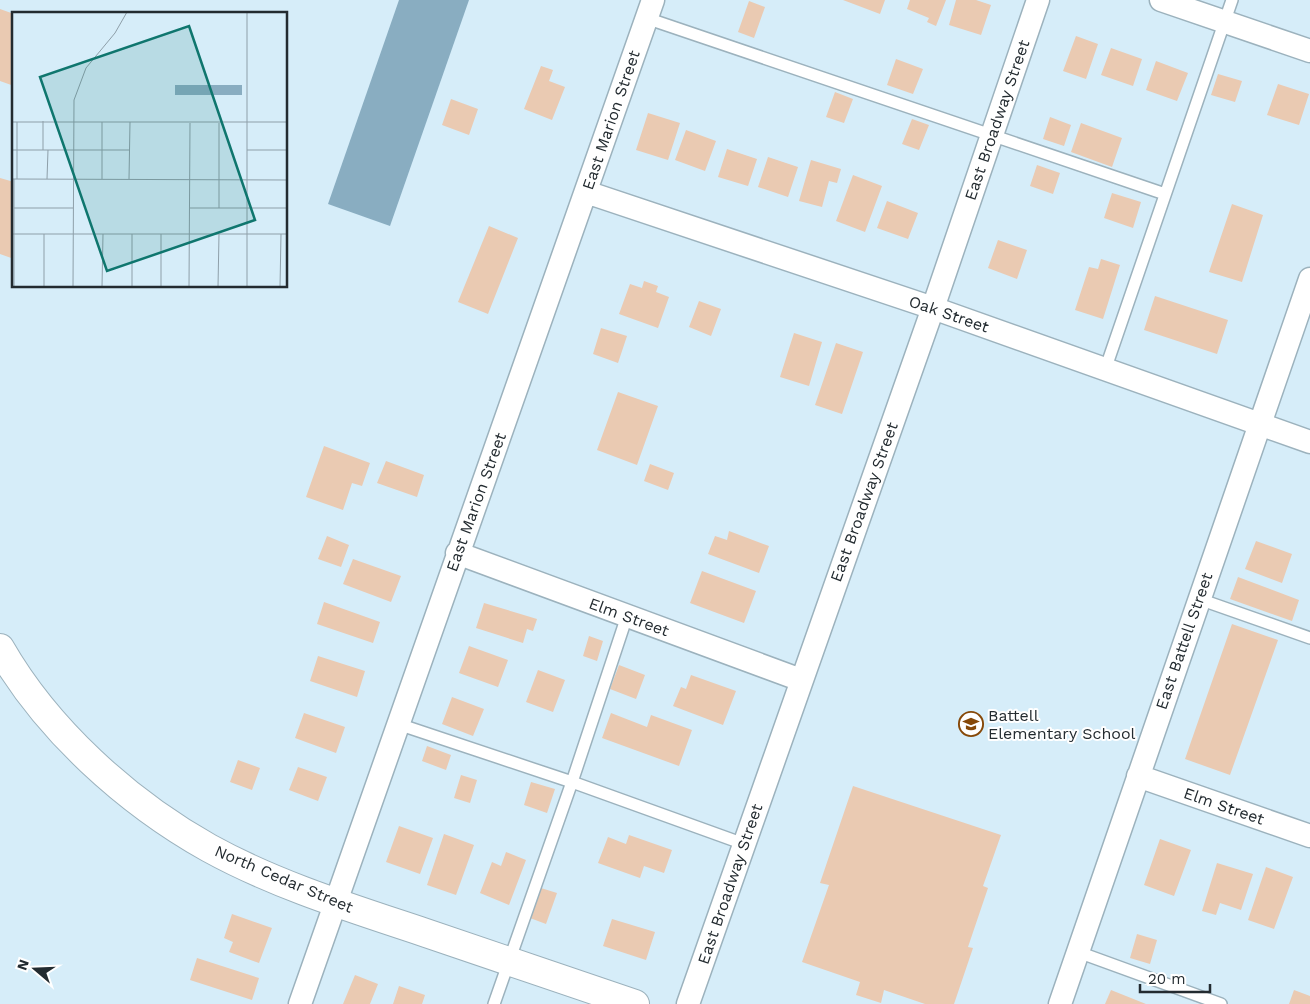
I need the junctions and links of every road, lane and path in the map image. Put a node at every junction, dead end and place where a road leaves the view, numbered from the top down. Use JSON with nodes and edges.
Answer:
{"nodes":[{"id":1,"x":1038,"y":0,"type":"edge"},
{"id":2,"x":1161,"y":0,"type":"edge"},
{"id":3,"x":1232,"y":0,"type":"edge"},
{"id":4,"x":650,"y":9,"type":"edge"},
{"id":5,"x":1224,"y":22,"type":"junction"},
{"id":6,"x":1310,"y":51,"type":"edge"},
{"id":7,"x":992,"y":135,"type":"junction"},
{"id":8,"x":586,"y":192,"type":"junction"},
{"id":9,"x":1165,"y":194,"type":"junction"},
{"id":10,"x":1310,"y":279,"type":"edge"},
{"id":11,"x":933,"y":308,"type":"junction"},
{"id":12,"x":1105,"y":370,"type":"junction"},
{"id":13,"x":1259,"y":424,"type":"junction"},
{"id":14,"x":1310,"y":442,"type":"edge"},
{"id":15,"x":457,"y":553,"type":"junction"},
{"id":16,"x":1199,"y":599,"type":"junction"},
{"id":17,"x":627,"y":616,"type":"junction"},
{"id":18,"x":1310,"y":638,"type":"edge"},
{"id":19,"x":0,"y":648,"type":"edge"},
{"id":20,"x":801,"y":680,"type":"junction"},
{"id":21,"x":398,"y":724,"type":"junction"},
{"id":22,"x":1138,"y":776,"type":"junction"},
{"id":23,"x":572,"y":782,"type":"junction"},
{"id":24,"x":1310,"y":836,"type":"edge"},
{"id":25,"x":744,"y":844,"type":"junction"},
{"id":26,"x":336,"y":903,"type":"junction"},
{"id":27,"x":1078,"y":952,"type":"junction"},
{"id":28,"x":509,"y":961,"type":"junction"},
{"id":29,"x":300,"y":1004,"type":"edge"},
{"id":30,"x":494,"y":1004,"type":"edge"},
{"id":31,"x":635,"y":1004,"type":"edge"},
{"id":32,"x":688,"y":1004,"type":"edge"},
{"id":33,"x":1060,"y":1004,"type":"edge"},
{"id":34,"x":1221,"y":1004,"type":"edge"}],
"edges":[{"from":1,"to":7,"type":"street","name":"East Broadway Street"},
{"from":2,"to":5,"type":"street"},
{"from":3,"to":5,"type":"lane"},
{"from":4,"to":7,"type":"lane"},
{"from":4,"to":8,"type":"street","name":"East Marion Street"},
{"from":5,"to":6,"type":"street"},
{"from":5,"to":9,"type":"lane"},
{"from":7,"to":9,"type":"lane"},
{"from":7,"to":11,"type":"street","name":"East Broadway Street"},
{"from":8,"to":11,"type":"street","name":"Oak Street"},
{"from":8,"to":15,"type":"street","name":"East Marion Street"},
{"from":9,"to":12,"type":"lane"},
{"from":10,"to":13,"type":"street","name":"East Battell Street"},
{"from":11,"to":12,"type":"street","name":"Oak Street"},
{"from":11,"to":20,"type":"street","name":"East Broadway Street"},
{"from":12,"to":13,"type":"street","name":"Oak Street"},
{"from":13,"to":14,"type":"street","name":"Oak Street"},
{"from":13,"to":16,"type":"street","name":"East Battell Street"},
{"from":15,"to":17,"type":"street","name":"Elm Street"},
{"from":15,"to":21,"type":"street","name":"East Marion Street"},
{"from":16,"to":18,"type":"lane"},
{"from":16,"to":22,"type":"street","name":"East Battell Street"},
{"from":17,"to":20,"type":"street","name":"Elm Street"},
{"from":17,"to":23,"type":"lane"},
{"from":19,"to":26,"type":"street","name":"North Cedar Street"},
{"from":20,"to":25,"type":"street","name":"East Broadway Street"},
{"from":21,"to":23,"type":"lane"},
{"from":21,"to":26,"type":"street","name":"East Marion Street"},
{"from":22,"to":24,"type":"street","name":"Elm Street"},
{"from":22,"to":27,"type":"street","name":"East Battell Street"},
{"from":23,"to":25,"type":"lane"},
{"from":23,"to":28,"type":"lane"},
{"from":25,"to":32,"type":"street","name":"East Broadway Street"},
{"from":26,"to":28,"type":"street","name":"North Cedar Street"},
{"from":26,"to":29,"type":"street","name":"East Marion Street"},
{"from":27,"to":33,"type":"street","name":"East Battell Street"},
{"from":27,"to":34,"type":"lane"},
{"from":28,"to":30,"type":"lane"},
{"from":28,"to":31,"type":"street","name":"North Cedar Street"}]}
